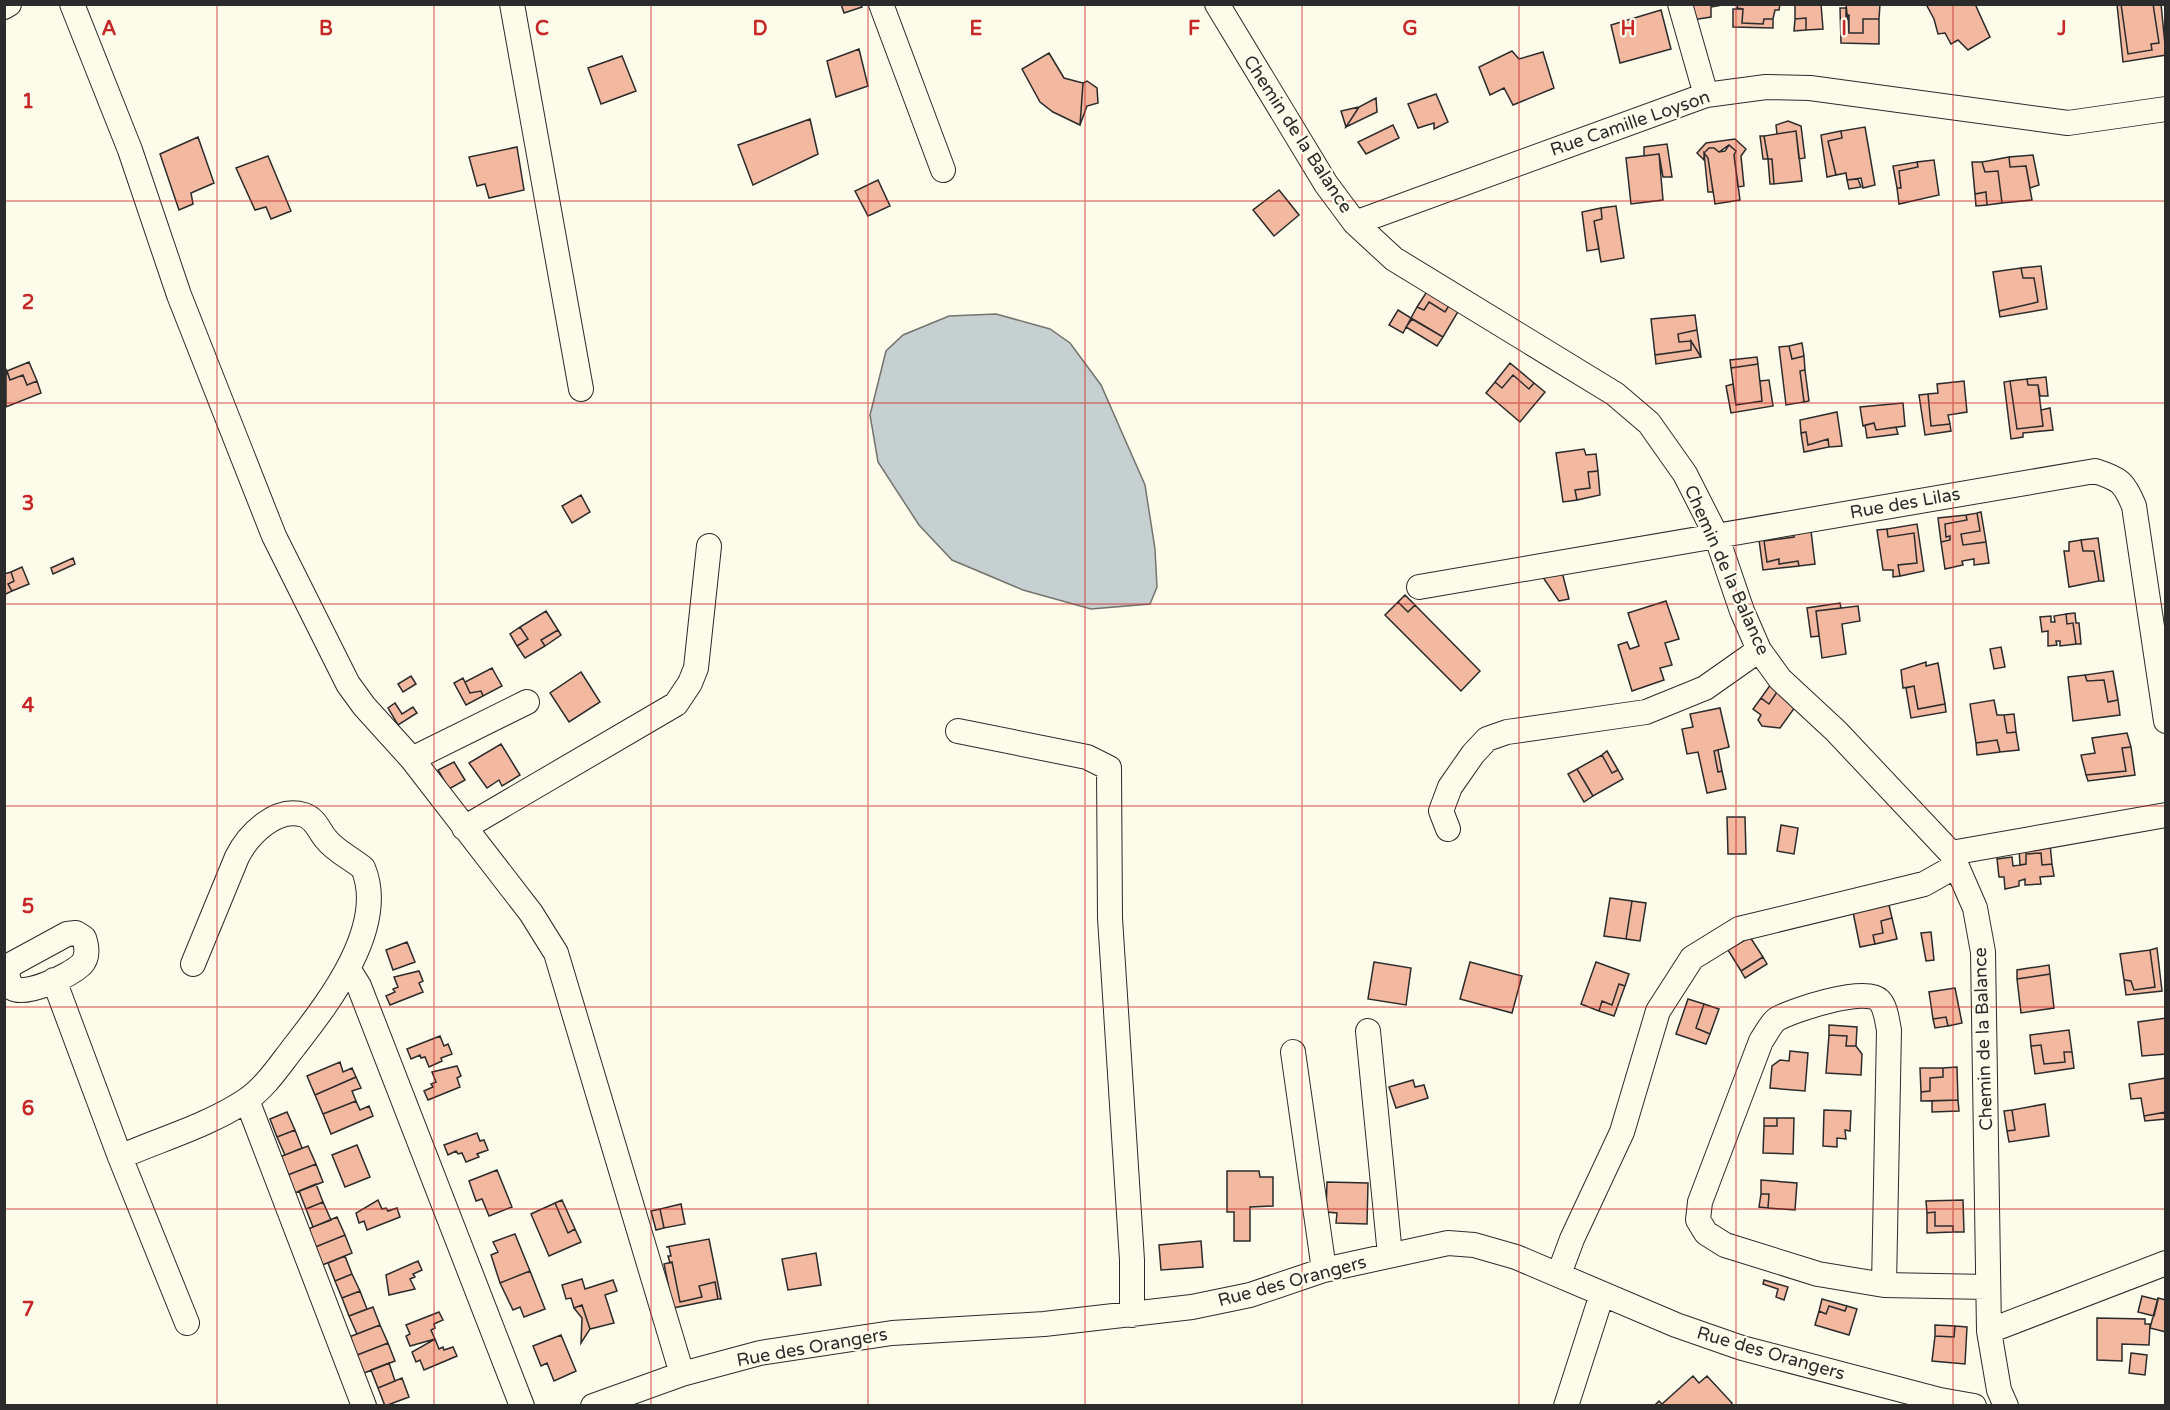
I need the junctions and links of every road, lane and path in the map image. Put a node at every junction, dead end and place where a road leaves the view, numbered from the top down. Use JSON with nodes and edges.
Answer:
{"nodes":[{"id":1,"x":9,"y":4,"type":"edge"},
{"id":2,"x":72,"y":4,"type":"edge"},
{"id":3,"x":512,"y":4,"type":"edge"},
{"id":4,"x":881,"y":4,"type":"edge"},
{"id":5,"x":1216,"y":4,"type":"edge"},
{"id":6,"x":1680,"y":4,"type":"edge"},
{"id":7,"x":4,"y":7,"type":"edge"},
{"id":8,"x":1706,"y":95,"type":"junction"},
{"id":9,"x":2166,"y":109,"type":"edge"},
{"id":10,"x":943,"y":170,"type":"dead end"},
{"id":11,"x":1355,"y":223,"type":"junction"},
{"id":12,"x":581,"y":389,"type":"dead end"},
{"id":13,"x":1716,"y":535,"type":"junction"},
{"id":14,"x":709,"y":546,"type":"dead end"},
{"id":15,"x":1419,"y":587,"type":"dead end"},
{"id":16,"x":1760,"y":650,"type":"junction"},
{"id":17,"x":527,"y":702,"type":"dead end"},
{"id":18,"x":2166,"y":721,"type":"edge"},
{"id":19,"x":958,"y":731,"type":"dead end"},
{"id":20,"x":412,"y":759,"type":"junction"},
{"id":21,"x":2166,"y":815,"type":"edge"},
{"id":22,"x":464,"y":828,"type":"junction"},
{"id":23,"x":1448,"y":830,"type":"dead end"},
{"id":24,"x":1954,"y":860,"type":"junction"},
{"id":25,"x":193,"y":964,"type":"dead end"},
{"id":26,"x":349,"y":969,"type":"junction"},
{"id":27,"x":54,"y":980,"type":"dead end"},
{"id":28,"x":1368,"y":1031,"type":"dead end"},
{"id":29,"x":1293,"y":1052,"type":"dead end"},
{"id":30,"x":247,"y":1100,"type":"junction"},
{"id":31,"x":120,"y":1157,"type":"junction"},
{"id":32,"x":1390,"y":1255,"type":"junction"},
{"id":33,"x":2166,"y":1263,"type":"edge"},
{"id":34,"x":1324,"y":1270,"type":"junction"},
{"id":35,"x":1559,"y":1274,"type":"junction"},
{"id":36,"x":1884,"y":1285,"type":"junction"},
{"id":37,"x":1988,"y":1287,"type":"junction"},
{"id":38,"x":1602,"y":1294,"type":"junction"},
{"id":39,"x":1132,"y":1315,"type":"junction"},
{"id":40,"x":187,"y":1323,"type":"dead end"},
{"id":41,"x":1989,"y":1331,"type":"junction"},
{"id":42,"x":682,"y":1374,"type":"junction"},
{"id":43,"x":1948,"y":1403,"type":"edge"},
{"id":44,"x":1997,"y":1405,"type":"edge"},
{"id":45,"x":364,"y":1406,"type":"edge"},
{"id":46,"x":522,"y":1406,"type":"edge"},
{"id":47,"x":593,"y":1406,"type":"edge"},
{"id":48,"x":1566,"y":1406,"type":"edge"},
{"id":49,"x":1974,"y":1406,"type":"edge"}],
"edges":[{"from":1,"to":7,"type":"street"},
{"from":2,"to":20,"type":"street"},
{"from":3,"to":12,"type":"street"},
{"from":4,"to":10,"type":"street"},
{"from":5,"to":11,"type":"street","name":"Chemin de la Balance"},
{"from":6,"to":8,"type":"street"},
{"from":8,"to":9,"type":"street","name":"Rue Camille Loyson"},
{"from":8,"to":11,"type":"street","name":"Rue Camille Loyson"},
{"from":11,"to":13,"type":"street","name":"Chemin de la Balance"},
{"from":13,"to":15,"type":"street","name":"Rue des Lilas"},
{"from":13,"to":16,"type":"street","name":"Chemin de la Balance"},
{"from":13,"to":18,"type":"street","name":"Rue des Lilas"},
{"from":14,"to":22,"type":"street"},
{"from":16,"to":23,"type":"street"},
{"from":16,"to":24,"type":"street","name":"Chemin de la Balance"},
{"from":17,"to":20,"type":"street"},
{"from":19,"to":39,"type":"street"},
{"from":20,"to":22,"type":"street"},
{"from":21,"to":24,"type":"street"},
{"from":22,"to":42,"type":"street"},
{"from":24,"to":35,"type":"street"},
{"from":24,"to":37,"type":"street","name":"Chemin de la Balance"},
{"from":25,"to":26,"type":"street"},
{"from":26,"to":30,"type":"street"},
{"from":26,"to":46,"type":"street"},
{"from":27,"to":31,"type":"street"},
{"from":28,"to":32,"type":"street"},
{"from":29,"to":34,"type":"street"},
{"from":30,"to":31,"type":"street"},
{"from":30,"to":45,"type":"street"},
{"from":31,"to":40,"type":"street"},
{"from":32,"to":34,"type":"street","name":"Rue des Orangers"},
{"from":32,"to":35,"type":"street","name":"Rue des Orangers"},
{"from":33,"to":41,"type":"street"},
{"from":34,"to":39,"type":"street","name":"Rue des Orangers"},
{"from":35,"to":38,"type":"street","name":"Rue des Orangers"},
{"from":36,"to":36,"type":"street"},
{"from":36,"to":37,"type":"street"},
{"from":37,"to":41,"type":"street","name":"Chemin de la Balance"},
{"from":38,"to":43,"type":"street","name":"Rue des Orangers"},
{"from":38,"to":48,"type":"street"},
{"from":39,"to":42,"type":"street","name":"Rue des Orangers"},
{"from":41,"to":44,"type":"street","name":"Chemin de la Balance"},
{"from":42,"to":47,"type":"street","name":"Rue des Orangers"},
{"from":43,"to":49,"type":"street","name":"Rue des Orangers"}]}
